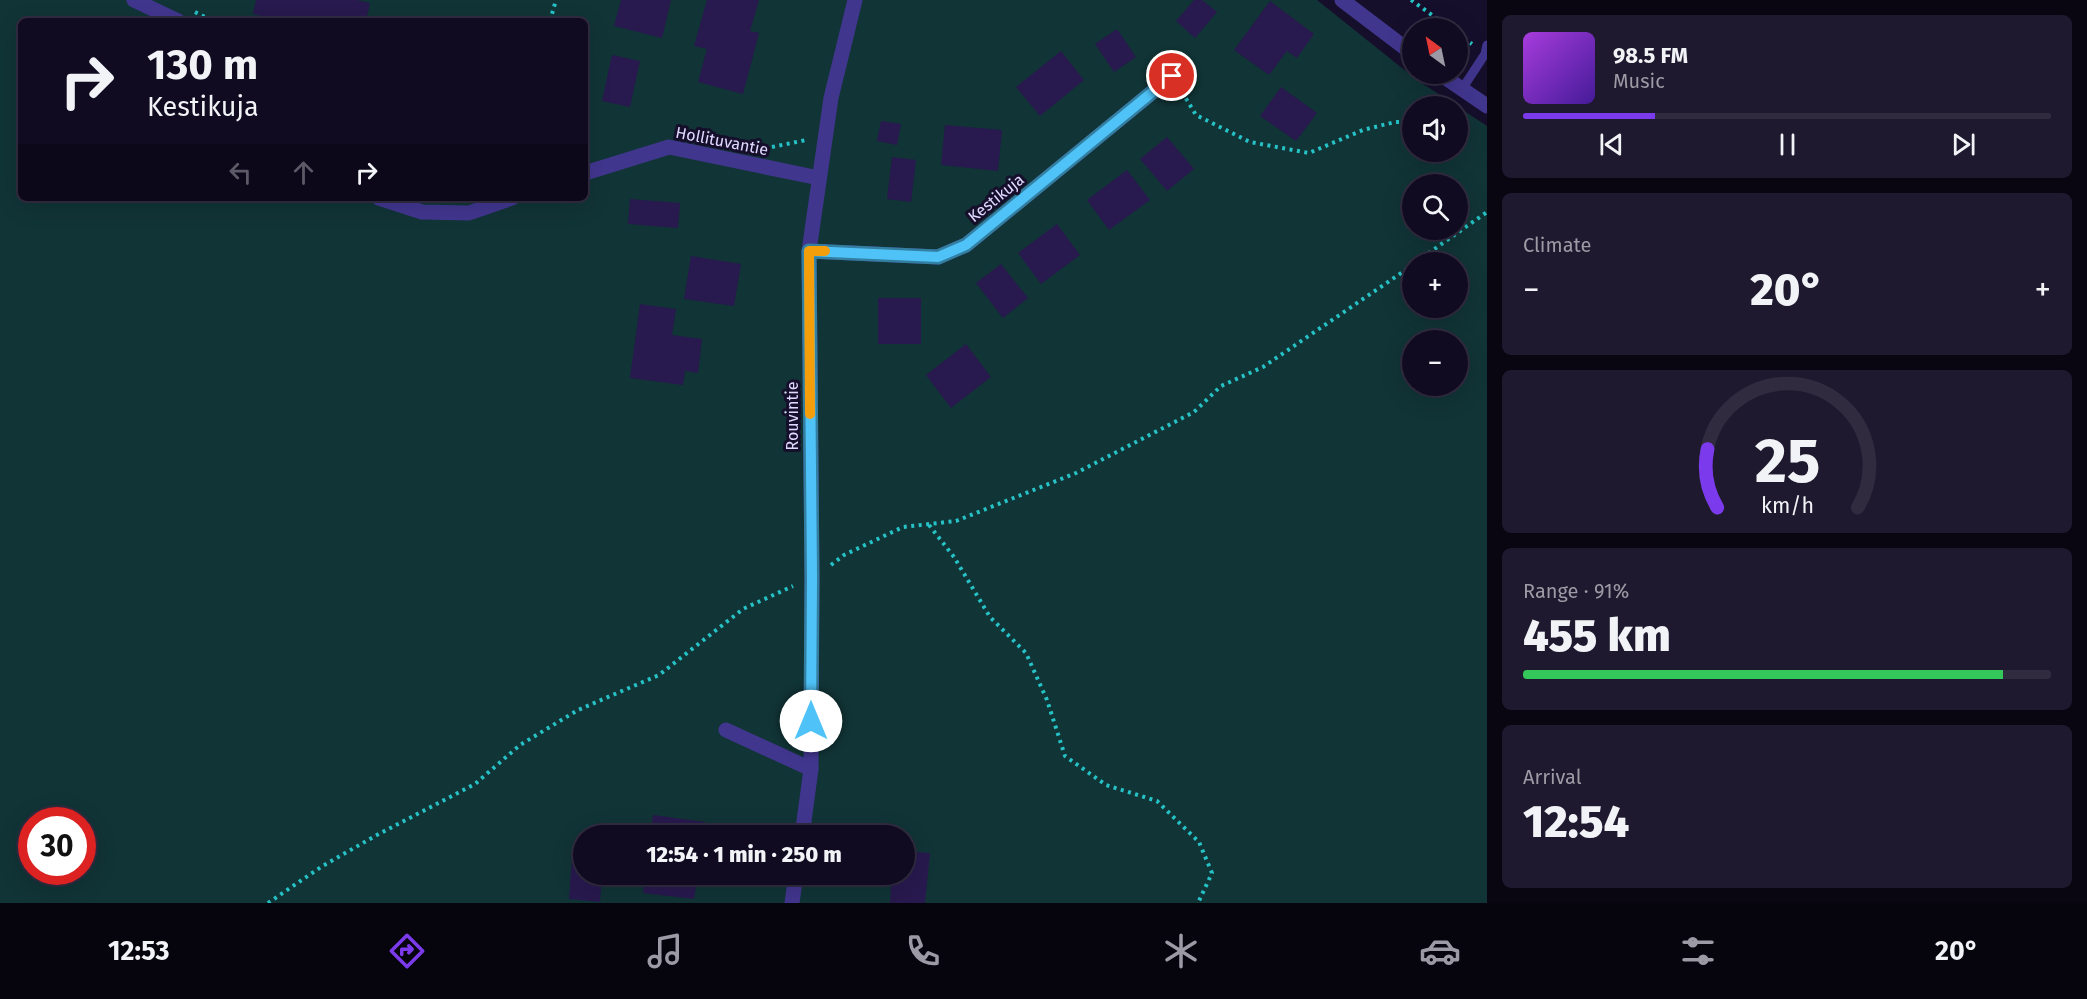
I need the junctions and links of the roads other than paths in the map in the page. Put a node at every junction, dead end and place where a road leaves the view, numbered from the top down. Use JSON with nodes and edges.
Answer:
{"nodes":[{"id":1,"x":134,"y":0,"type":"edge"},
{"id":2,"x":855,"y":0,"type":"edge"},
{"id":3,"x":1342,"y":0,"type":"edge"},
{"id":4,"x":172,"y":18,"type":"edge"},
{"id":5,"x":1487,"y":45,"type":"edge"},
{"id":6,"x":1402,"y":46,"type":"edge"},
{"id":7,"x":1172,"y":76,"type":"road end"},
{"id":8,"x":1455,"y":84,"type":"edge"},
{"id":9,"x":1462,"y":89,"type":"junction"},
{"id":10,"x":1487,"y":106,"type":"edge"},
{"id":11,"x":588,"y":172,"type":"edge"},
{"id":12,"x":819,"y":178,"type":"junction"},
{"id":13,"x":388,"y":201,"type":"edge"},
{"id":14,"x":503,"y":201,"type":"edge"},
{"id":15,"x":809,"y":251,"type":"junction"},
{"id":16,"x":726,"y":730,"type":"dead end"},
{"id":17,"x":811,"y":769,"type":"junction"},
{"id":18,"x":803,"y":825,"type":"edge"},
{"id":19,"x":794,"y":885,"type":"edge"},
{"id":20,"x":792,"y":903,"type":"edge"}],
"edges":[{"from":1,"to":4,"type":"street"},
{"from":2,"to":12,"type":"street","name":"Rouvintie"},
{"from":3,"to":6,"type":"street"},
{"from":5,"to":9,"type":"lane"},
{"from":7,"to":15,"type":"street","name":"Kestikuja"},
{"from":8,"to":9,"type":"street"},
{"from":9,"to":10,"type":"street"},
{"from":11,"to":12,"type":"street","name":"Hollituvantie"},
{"from":12,"to":15,"type":"street","name":"Rouvintie"},
{"from":13,"to":14,"type":"street"},
{"from":15,"to":17,"type":"street","name":"Rouvintie"},
{"from":16,"to":17,"type":"street"},
{"from":17,"to":18,"type":"street","name":"Rouvintie"},
{"from":19,"to":20,"type":"street"}]}
